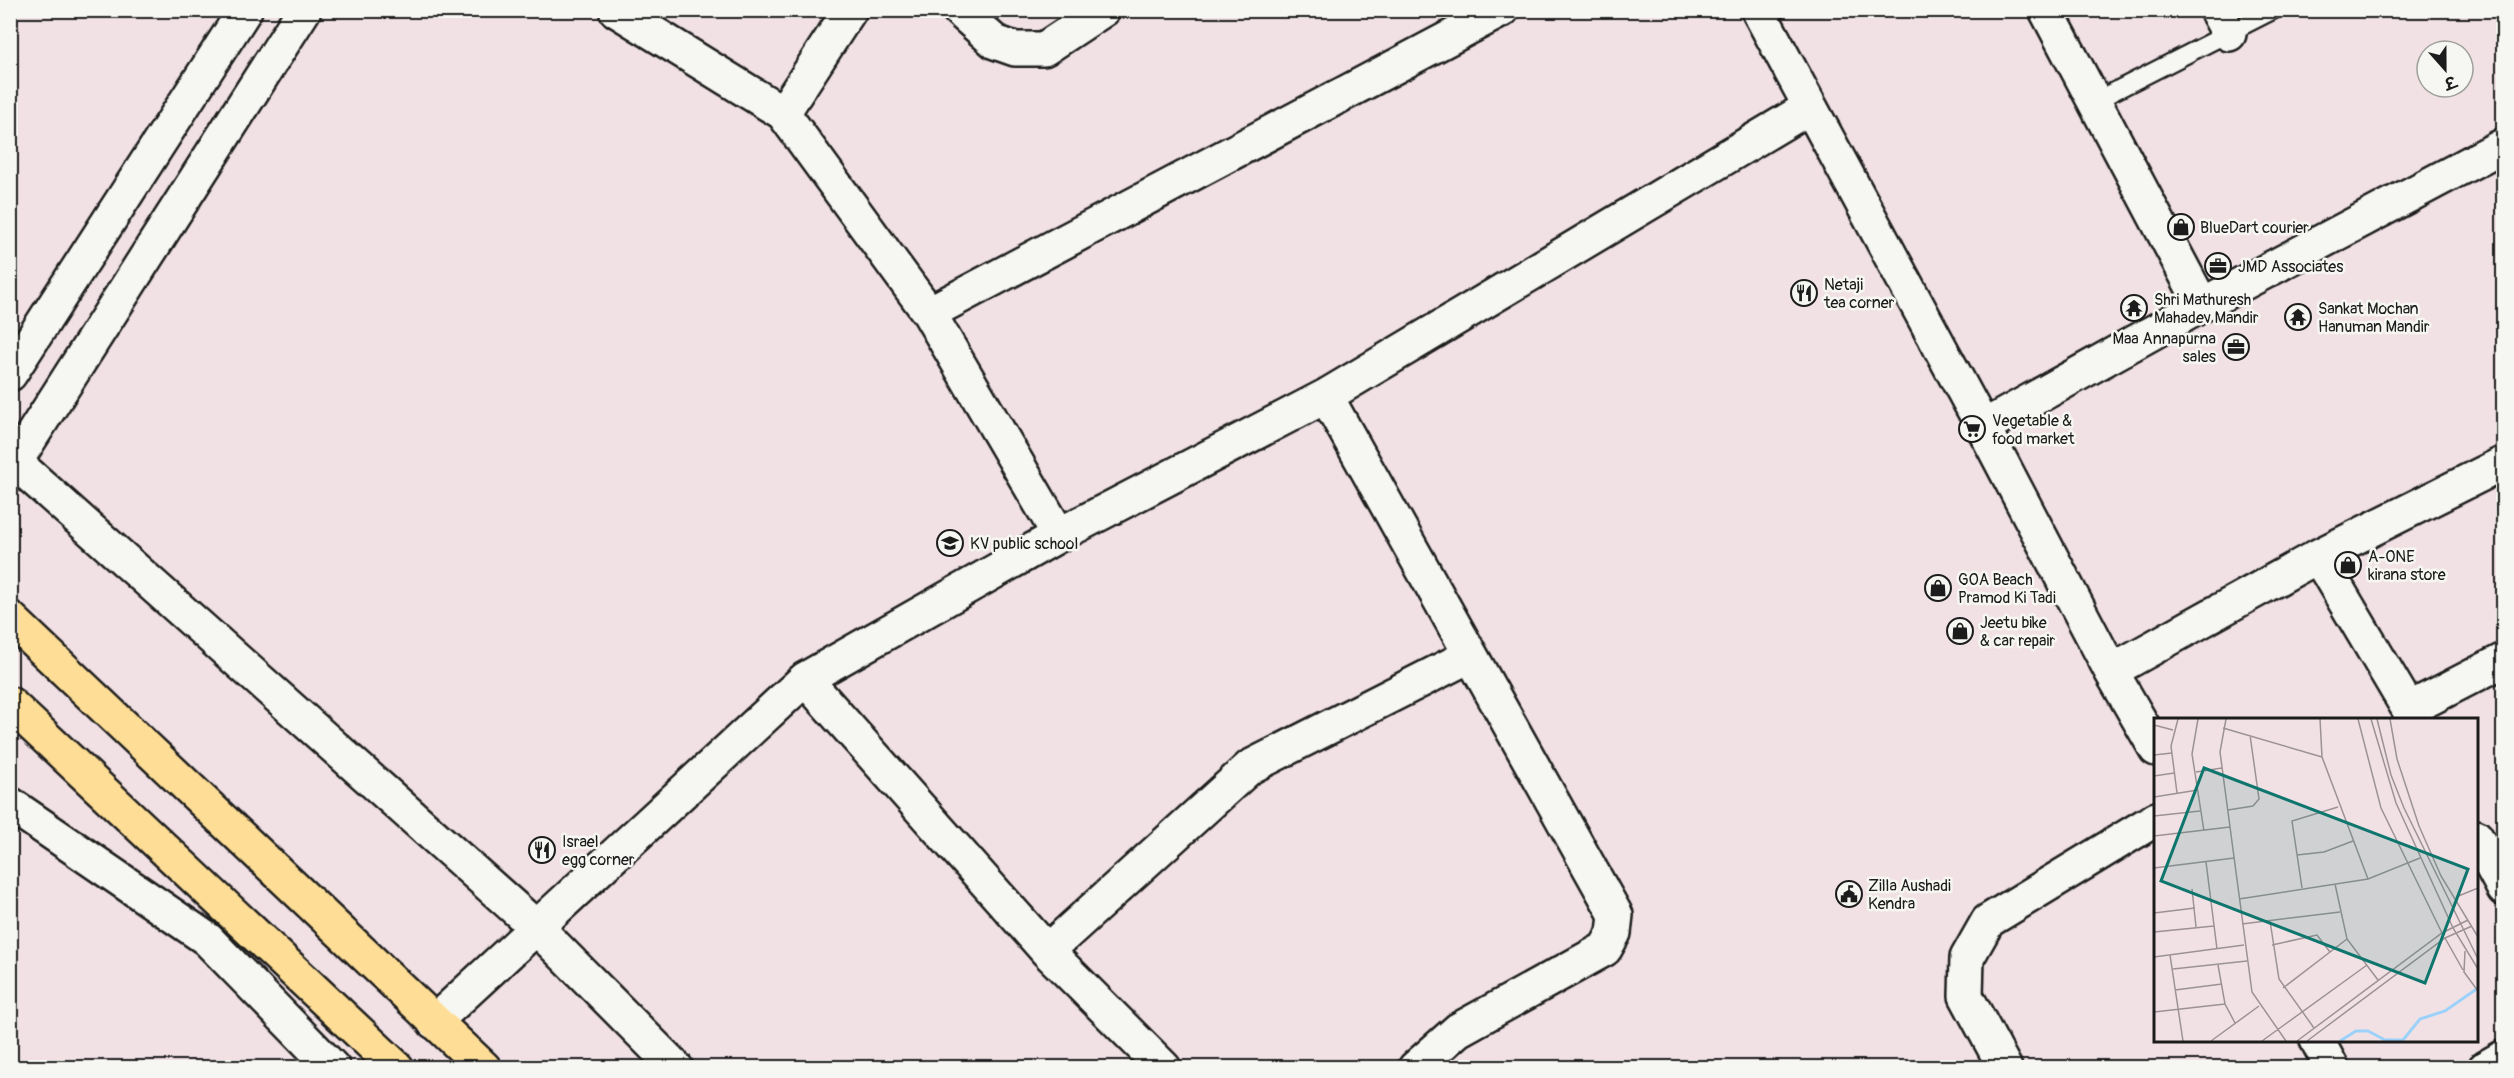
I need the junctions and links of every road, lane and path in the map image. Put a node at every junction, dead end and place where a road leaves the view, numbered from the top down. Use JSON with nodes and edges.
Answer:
{"nodes":[{"id":1,"x":245,"y":10,"type":"edge"},
{"id":2,"x":304,"y":10,"type":"edge"},
{"id":3,"x":616,"y":10,"type":"edge"},
{"id":4,"x":850,"y":10,"type":"edge"},
{"id":5,"x":958,"y":10,"type":"edge"},
{"id":6,"x":1103,"y":10,"type":"edge"},
{"id":7,"x":1758,"y":10,"type":"edge"},
{"id":8,"x":2046,"y":10,"type":"edge"},
{"id":9,"x":2274,"y":10,"type":"edge"},
{"id":10,"x":1487,"y":14,"type":"edge"},
{"id":11,"x":2222,"y":22,"type":"edge"},
{"id":12,"x":2095,"y":101,"type":"junction"},
{"id":13,"x":1810,"y":106,"type":"junction"},
{"id":14,"x":783,"y":113,"type":"junction"},
{"id":15,"x":2504,"y":145,"type":"edge"},
{"id":16,"x":2202,"y":305,"type":"junction"},
{"id":17,"x":929,"y":313,"type":"junction"},
{"id":18,"x":10,"y":374,"type":"edge"},
{"id":19,"x":1326,"y":396,"type":"junction"},
{"id":20,"x":1983,"y":427,"type":"junction"},
{"id":21,"x":2504,"y":463,"type":"edge"},
{"id":22,"x":13,"y":466,"type":"edge"},
{"id":23,"x":1059,"y":535,"type":"junction"},
{"id":24,"x":2319,"y":556,"type":"junction"},
{"id":25,"x":10,"y":618,"type":"edge"},
{"id":26,"x":1469,"y":656,"type":"junction"},
{"id":27,"x":2504,"y":660,"type":"edge"},
{"id":28,"x":2111,"y":671,"type":"junction"},
{"id":29,"x":805,"y":679,"type":"junction"},
{"id":30,"x":10,"y":704,"type":"edge"},
{"id":31,"x":2412,"y":714,"type":"edge"},
{"id":32,"x":2154,"y":746,"type":"edge"},
{"id":33,"x":13,"y":810,"type":"edge"},
{"id":34,"x":2154,"y":820,"type":"edge"},
{"id":35,"x":2478,"y":840,"type":"edge"},
{"id":36,"x":2501,"y":878,"type":"edge"},
{"id":37,"x":536,"y":927,"type":"junction"},
{"id":38,"x":1047,"y":951,"type":"junction"},
{"id":39,"x":434,"y":1022,"type":"junction"},
{"id":40,"x":2318,"y":1042,"type":"edge"},
{"id":41,"x":2504,"y":1057,"type":"edge"},
{"id":42,"x":333,"y":1068,"type":"edge"},
{"id":43,"x":397,"y":1068,"type":"edge"},
{"id":44,"x":484,"y":1068,"type":"edge"},
{"id":45,"x":676,"y":1068,"type":"edge"},
{"id":46,"x":1164,"y":1068,"type":"edge"},
{"id":47,"x":1415,"y":1068,"type":"edge"},
{"id":48,"x":2005,"y":1068,"type":"edge"},
{"id":49,"x":2332,"y":1068,"type":"edge"},
{"id":50,"x":2485,"y":1068,"type":"edge"}],
"edges":[{"from":1,"to":18,"type":"street"},
{"from":2,"to":22,"type":"street"},
{"from":3,"to":14,"type":"street"},
{"from":4,"to":14,"type":"street"},
{"from":5,"to":6,"type":"street"},
{"from":7,"to":13,"type":"street"},
{"from":8,"to":12,"type":"street"},
{"from":9,"to":11,"type":"lane"},
{"from":10,"to":17,"type":"street"},
{"from":11,"to":12,"type":"lane"},
{"from":12,"to":16,"type":"street"},
{"from":13,"to":19,"type":"street"},
{"from":13,"to":20,"type":"street"},
{"from":14,"to":17,"type":"street"},
{"from":15,"to":16,"type":"street"},
{"from":16,"to":20,"type":"street"},
{"from":17,"to":23,"type":"street"},
{"from":19,"to":23,"type":"street"},
{"from":19,"to":26,"type":"street"},
{"from":20,"to":28,"type":"street"},
{"from":21,"to":24,"type":"street"},
{"from":22,"to":37,"type":"street"},
{"from":23,"to":29,"type":"street"},
{"from":24,"to":28,"type":"street"},
{"from":24,"to":31,"type":"street"},
{"from":25,"to":39,"type":"main road"},
{"from":26,"to":38,"type":"street"},
{"from":26,"to":47,"type":"street"},
{"from":27,"to":31,"type":"street"},
{"from":28,"to":32,"type":"street"},
{"from":29,"to":37,"type":"street"},
{"from":29,"to":38,"type":"street"},
{"from":30,"to":43,"type":"main road"},
{"from":33,"to":42,"type":"street"},
{"from":34,"to":48,"type":"street"},
{"from":35,"to":36,"type":"street"},
{"from":37,"to":39,"type":"street"},
{"from":37,"to":45,"type":"street"},
{"from":38,"to":46,"type":"street"},
{"from":39,"to":44,"type":"main road"},
{"from":40,"to":49,"type":"street"},
{"from":41,"to":50,"type":"street"}]}
